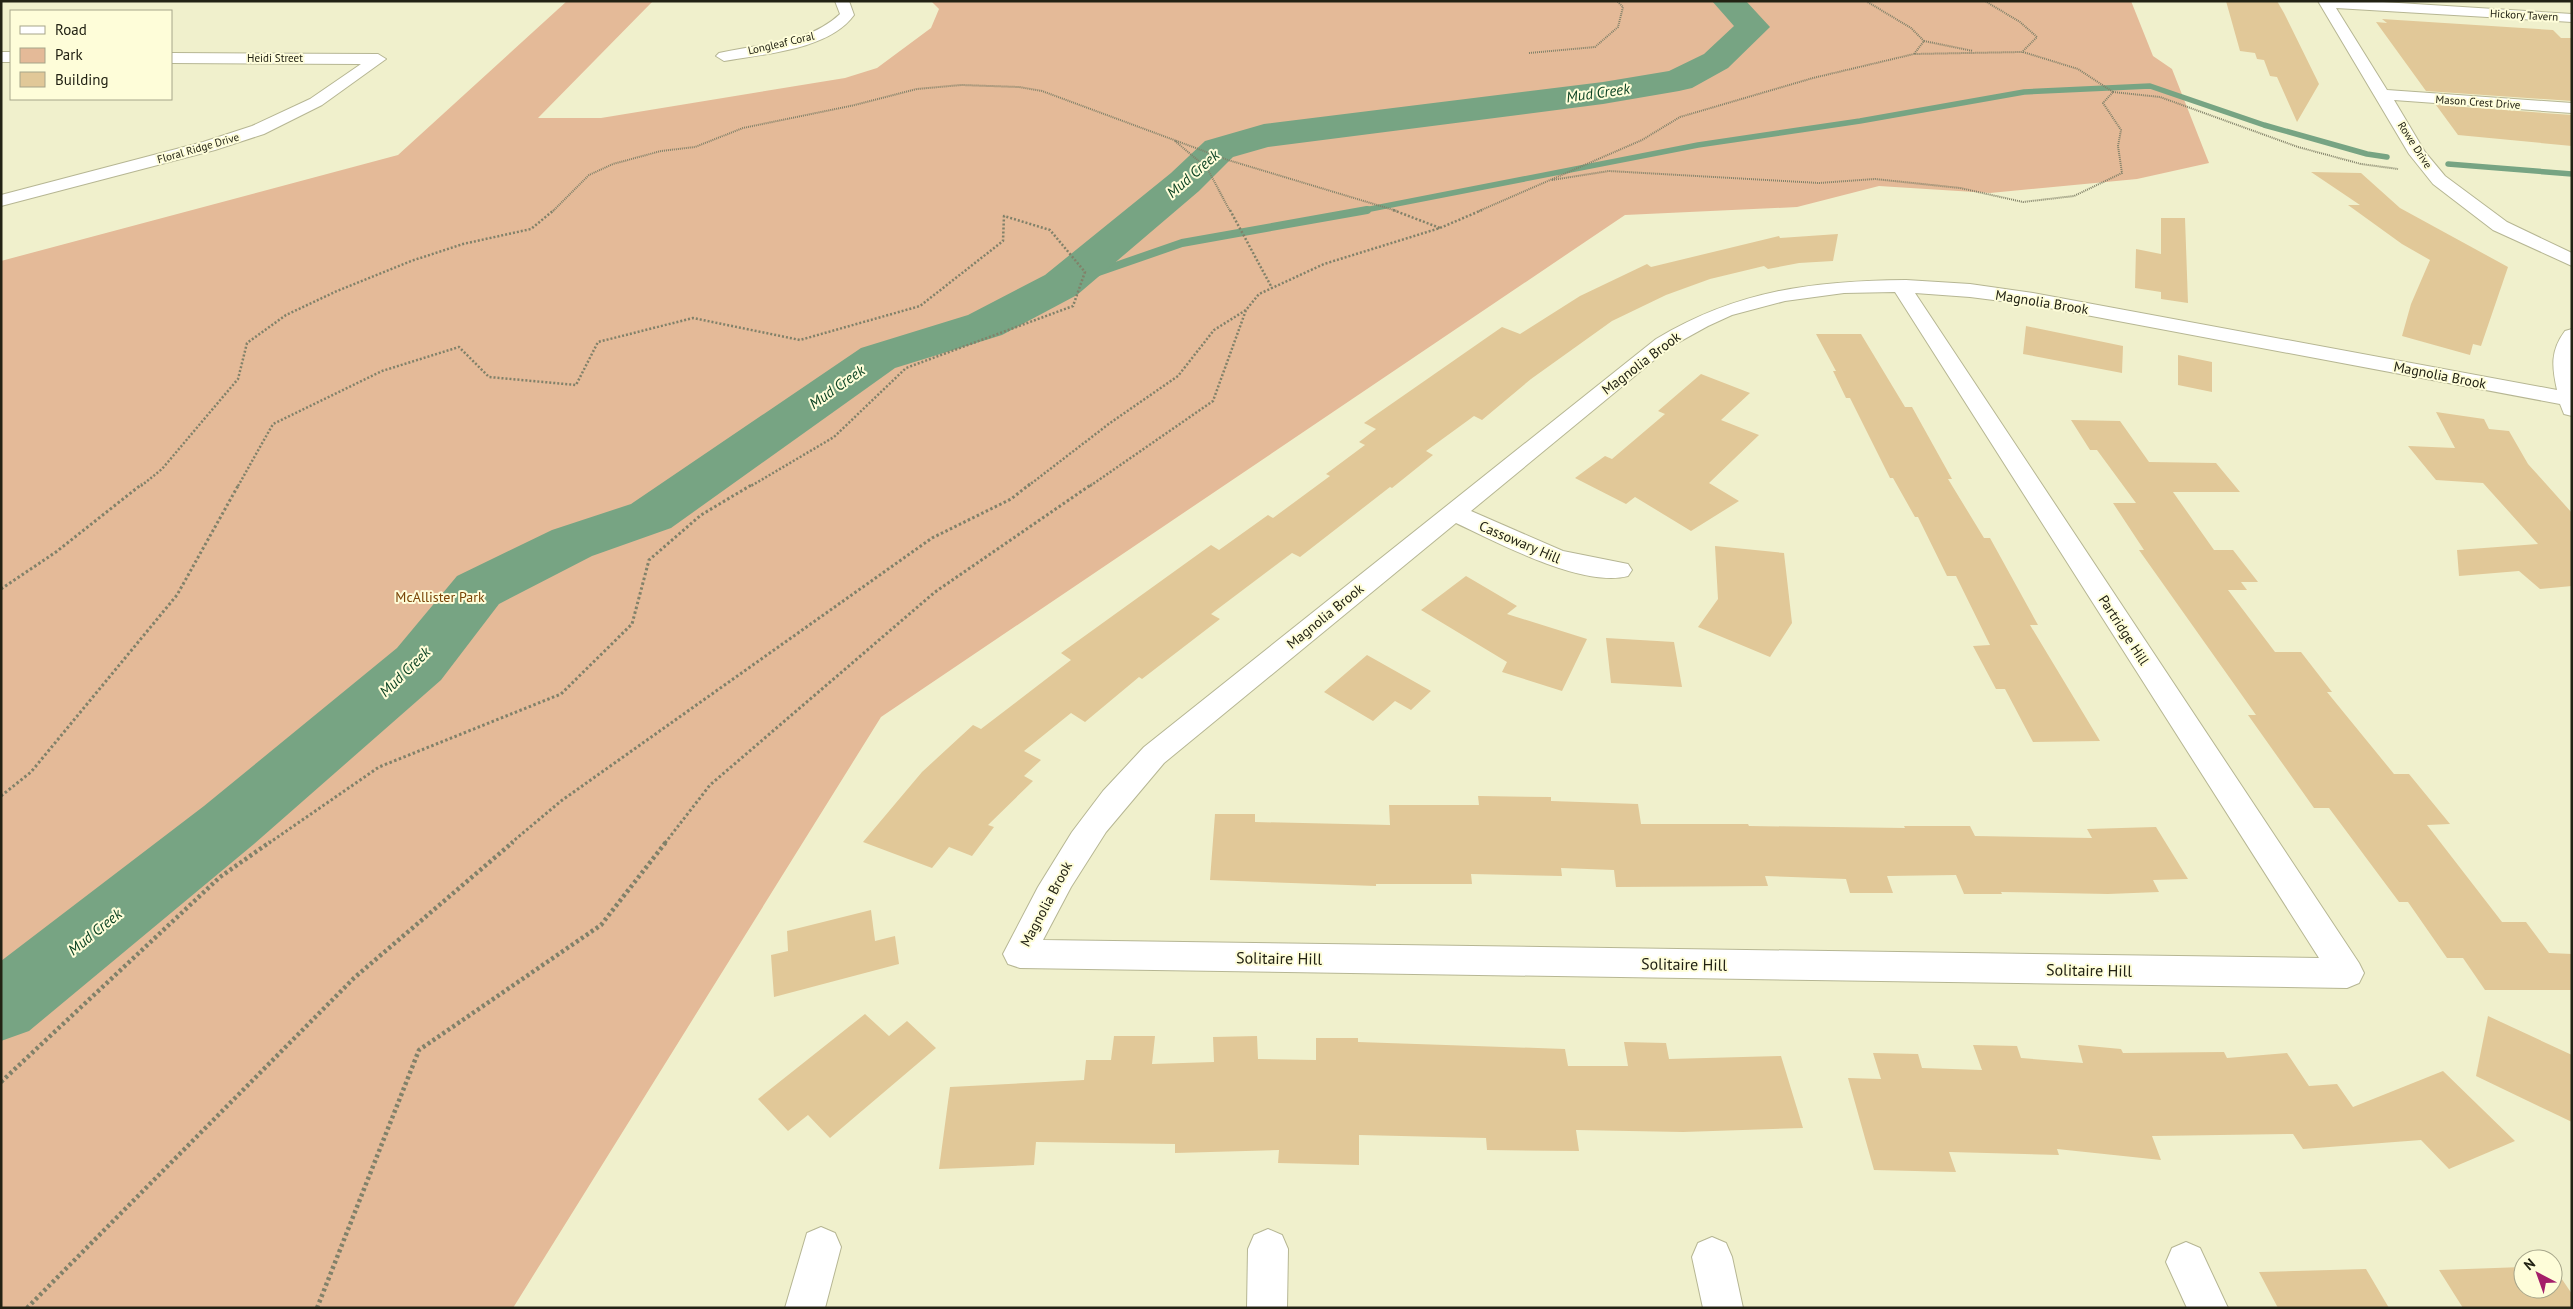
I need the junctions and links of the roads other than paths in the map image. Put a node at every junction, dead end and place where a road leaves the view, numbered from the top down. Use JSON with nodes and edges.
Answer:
{"nodes":[{"id":1,"x":842,"y":1,"type":"edge"},
{"id":2,"x":2326,"y":2,"type":"edge"},
{"id":3,"x":2572,"y":18,"type":"edge"},
{"id":4,"x":724,"y":56,"type":"dead end"},
{"id":5,"x":172,"y":58,"type":"edge"},
{"id":6,"x":378,"y":58,"type":"joint"},
{"id":7,"x":2384,"y":95,"type":"junction"},
{"id":8,"x":2572,"y":108,"type":"edge"},
{"id":9,"x":1,"y":201,"type":"edge"},
{"id":10,"x":2572,"y":260,"type":"edge"},
{"id":11,"x":1901,"y":286,"type":"junction"},
{"id":12,"x":2572,"y":335,"type":"edge"},
{"id":13,"x":2570,"y":404,"type":"edge"},
{"id":14,"x":1453,"y":512,"type":"junction"},
{"id":15,"x":1619,"y":570,"type":"dead end"},
{"id":16,"x":1020,"y":954,"type":"joint"},
{"id":17,"x":2347,"y":973,"type":"joint"},
{"id":18,"x":821,"y":1247,"type":"dead end"},
{"id":19,"x":1268,"y":1249,"type":"dead end"},
{"id":20,"x":1712,"y":1256,"type":"dead end"},
{"id":21,"x":2186,"y":1262,"type":"dead end"},
{"id":22,"x":806,"y":1308,"type":"edge"},
{"id":23,"x":1267,"y":1308,"type":"edge"},
{"id":24,"x":1722,"y":1308,"type":"edge"},
{"id":25,"x":2208,"y":1308,"type":"edge"}],
"edges":[{"from":1,"to":4,"type":"street","name":"Longleaf Coral"},
{"from":2,"to":3,"type":"street","name":"Hickory Tavern"},
{"from":2,"to":7,"type":"street","name":"Rowe Drive"},
{"from":5,"to":6,"type":"street","name":"Heidi Street"},
{"from":6,"to":9,"type":"street","name":"Floral Ridge Drive"},
{"from":7,"to":8,"type":"street","name":"Mason Crest Drive"},
{"from":7,"to":10,"type":"street","name":"Rowe Drive"},
{"from":11,"to":13,"type":"street","name":"Magnolia Brook"},
{"from":11,"to":14,"type":"street","name":"Magnolia Brook"},
{"from":11,"to":17,"type":"street","name":"Partridge Hill"},
{"from":12,"to":13,"type":"street"},
{"from":14,"to":15,"type":"street","name":"Cassowary Hill"},
{"from":14,"to":16,"type":"street","name":"Magnolia Brook"},
{"from":16,"to":17,"type":"street","name":"Solitaire Hill"},
{"from":18,"to":22,"type":"street"},
{"from":19,"to":23,"type":"street"},
{"from":20,"to":24,"type":"street"},
{"from":21,"to":25,"type":"street"}]}
